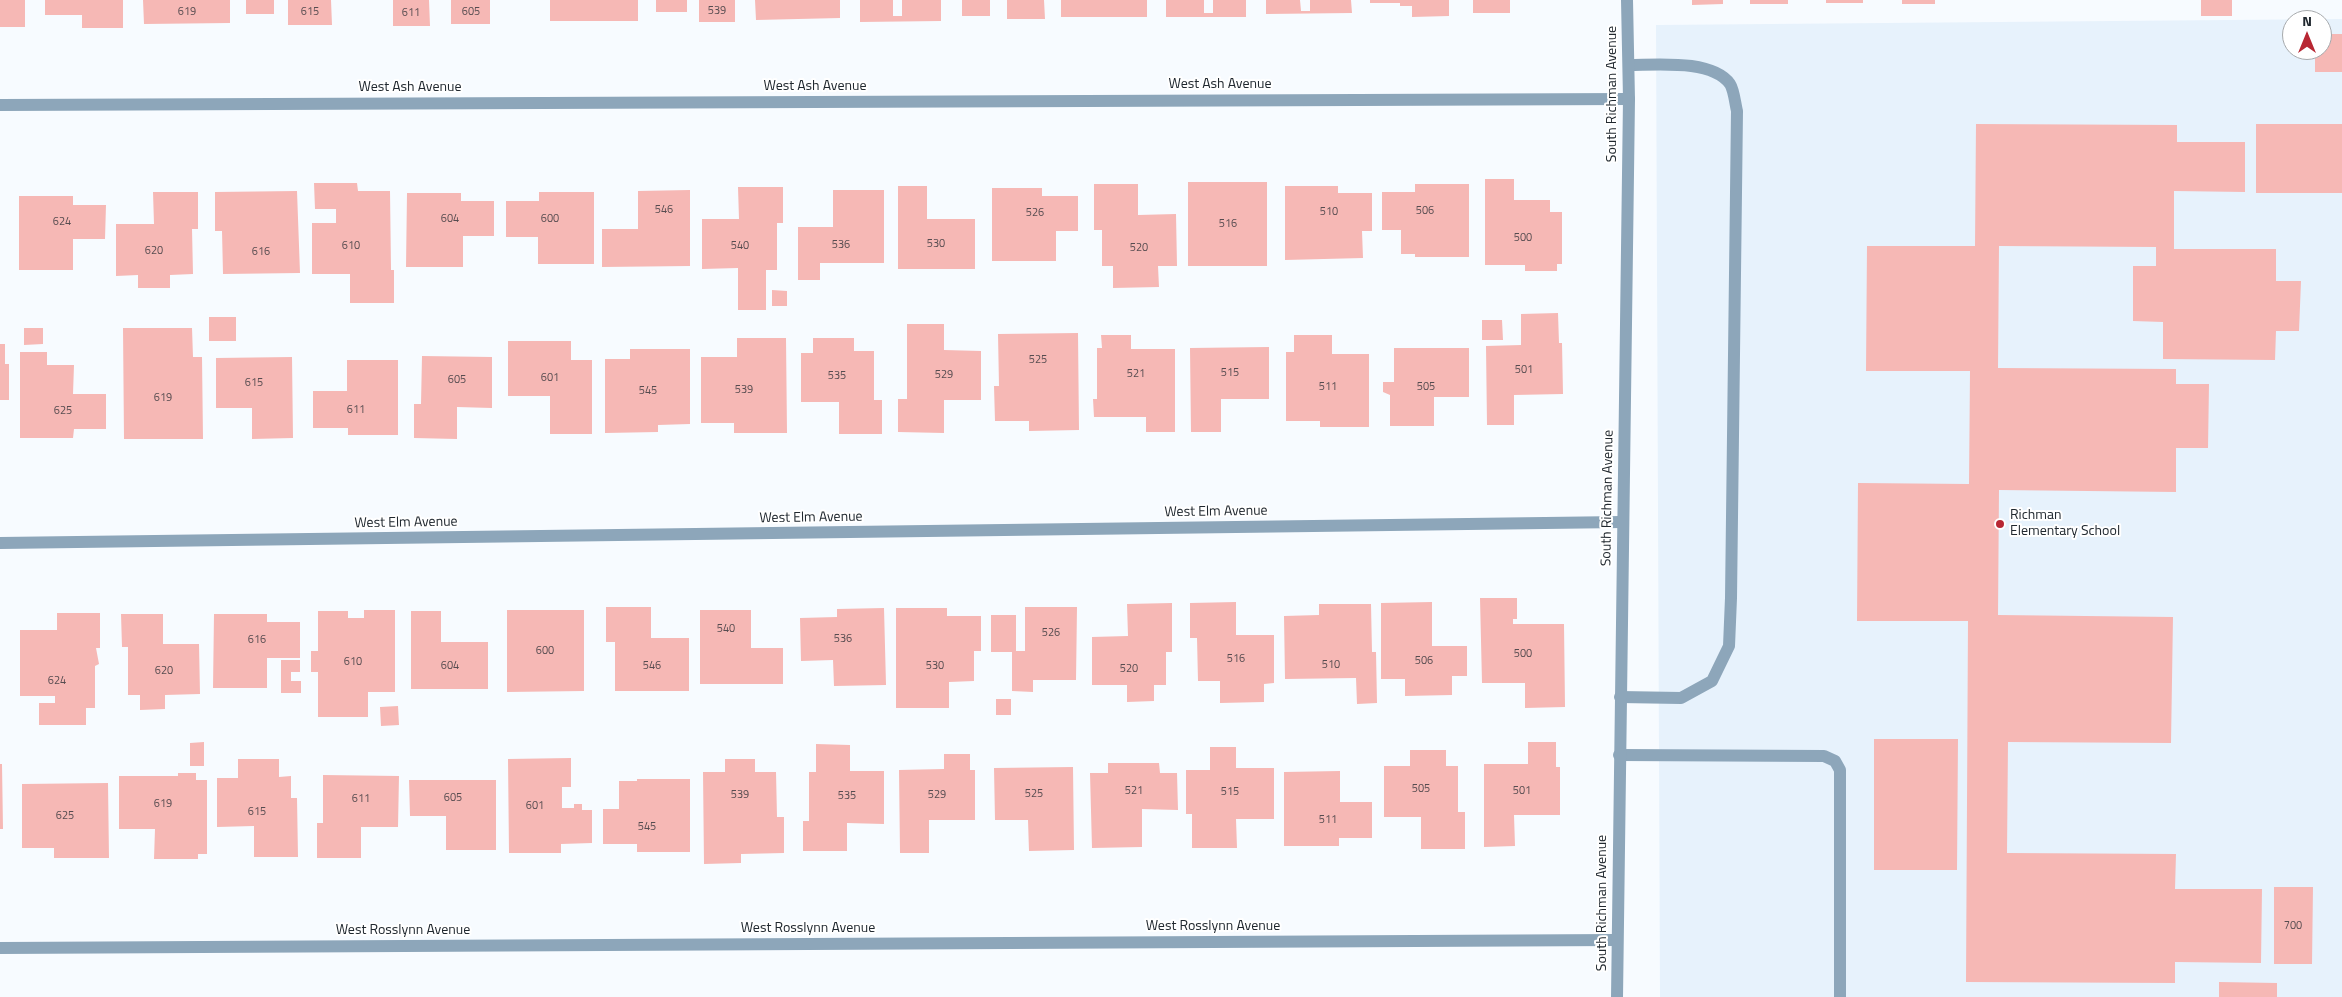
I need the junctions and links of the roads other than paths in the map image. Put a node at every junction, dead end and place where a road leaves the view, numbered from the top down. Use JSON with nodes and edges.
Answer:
{"nodes":[{"id":1,"x":1627,"y":0,"type":"edge"},
{"id":2,"x":1629,"y":65,"type":"junction"},
{"id":3,"x":1629,"y":99,"type":"junction"},
{"id":4,"x":0,"y":105,"type":"edge"},
{"id":5,"x":1622,"y":522,"type":"junction"},
{"id":6,"x":0,"y":543,"type":"edge"},
{"id":7,"x":1620,"y":697,"type":"junction"},
{"id":8,"x":1619,"y":755,"type":"junction"},
{"id":9,"x":1617,"y":940,"type":"junction"},
{"id":10,"x":0,"y":948,"type":"edge"},
{"id":11,"x":1617,"y":997,"type":"edge"},
{"id":12,"x":1840,"y":997,"type":"edge"}],
"edges":[{"from":1,"to":2,"type":"street","name":"South Richman Avenue"},
{"from":2,"to":3,"type":"street","name":"South Richman Avenue"},
{"from":2,"to":7,"type":"street"},
{"from":3,"to":4,"type":"street","name":"West Ash Avenue"},
{"from":3,"to":5,"type":"street","name":"South Richman Avenue"},
{"from":5,"to":6,"type":"street","name":"West Elm Avenue"},
{"from":5,"to":7,"type":"street","name":"South Richman Avenue"},
{"from":7,"to":8,"type":"street","name":"South Richman Avenue"},
{"from":8,"to":9,"type":"street","name":"South Richman Avenue"},
{"from":8,"to":12,"type":"street"},
{"from":9,"to":10,"type":"street","name":"West Rosslynn Avenue"},
{"from":9,"to":11,"type":"street","name":"South Richman Avenue"}]}
